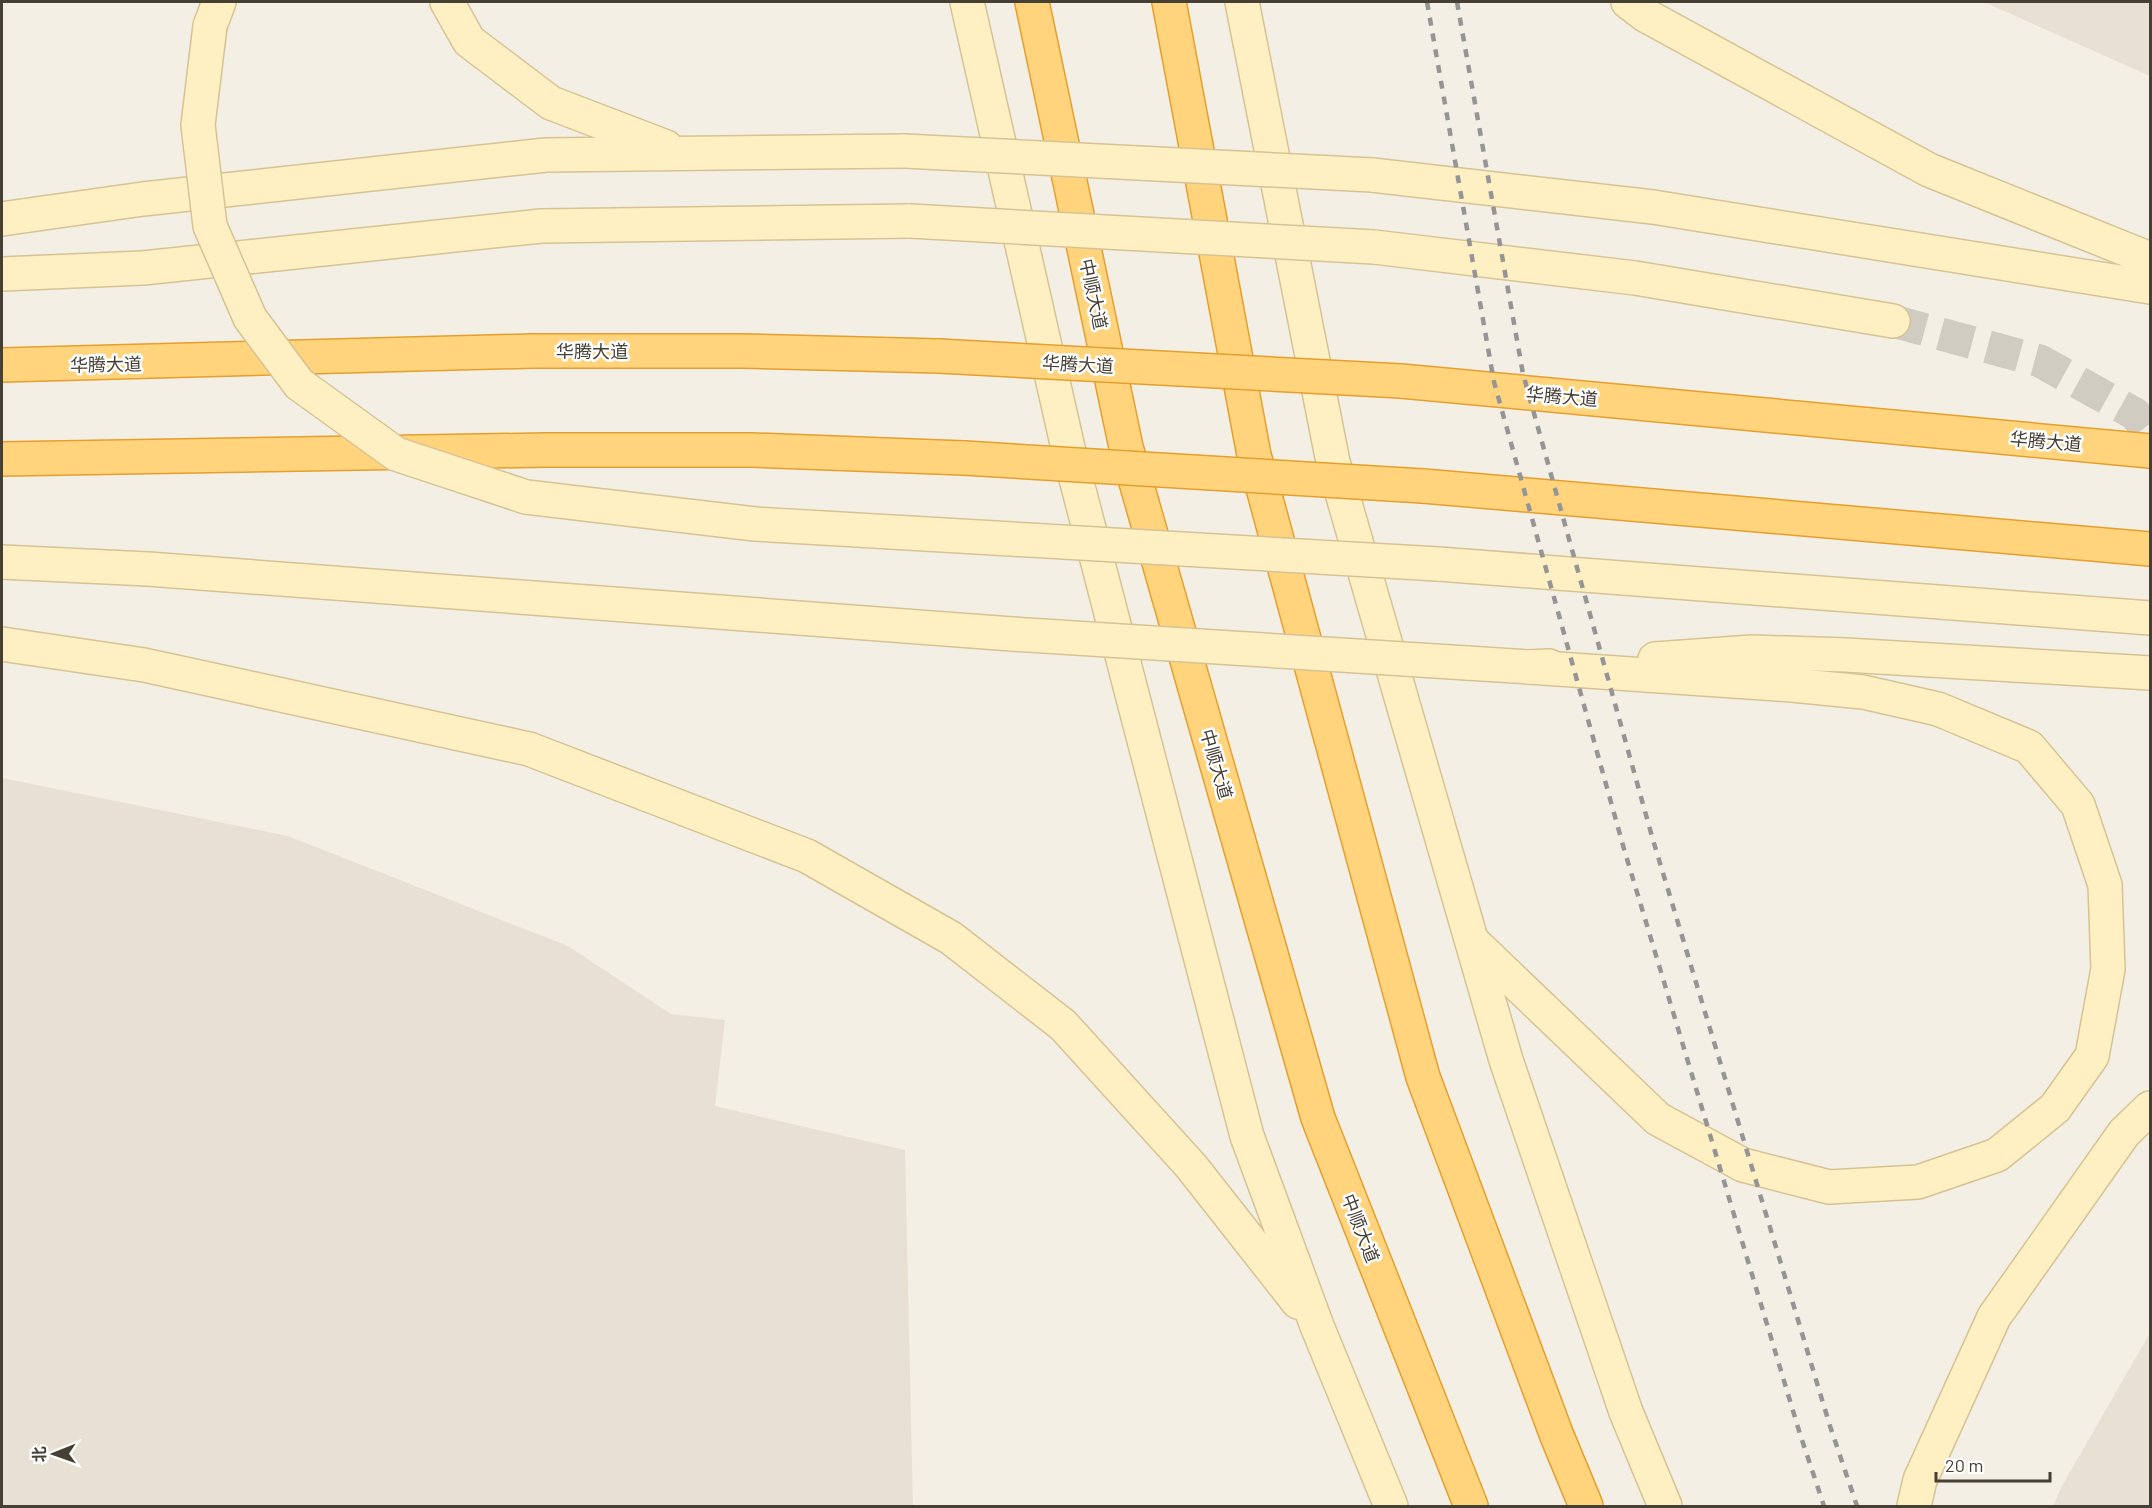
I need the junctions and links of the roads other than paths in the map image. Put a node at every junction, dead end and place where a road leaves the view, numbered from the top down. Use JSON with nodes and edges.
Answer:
{"nodes":[{"id":1,"x":447,"y":2,"type":"edge"},
{"id":2,"x":967,"y":2,"type":"edge"},
{"id":3,"x":1032,"y":2,"type":"edge"},
{"id":4,"x":1169,"y":2,"type":"edge"},
{"id":5,"x":1242,"y":2,"type":"edge"},
{"id":6,"x":1628,"y":2,"type":"edge"},
{"id":7,"x":214,"y":14,"type":"edge"},
{"id":8,"x":681,"y":153,"type":"junction"},
{"id":9,"x":2,"y":219,"type":"edge"},
{"id":10,"x":2151,"y":259,"type":"edge"},
{"id":11,"x":2,"y":274,"type":"edge"},
{"id":12,"x":2151,"y":287,"type":"edge"},
{"id":13,"x":1893,"y":321,"type":"tunnel mouth"},
{"id":14,"x":2,"y":365,"type":"edge"},
{"id":15,"x":2151,"y":451,"type":"edge"},
{"id":16,"x":2,"y":459,"type":"edge"},
{"id":17,"x":2151,"y":549,"type":"edge"},
{"id":18,"x":2,"y":562,"type":"edge"},
{"id":19,"x":2151,"y":618,"type":"edge"},
{"id":20,"x":2,"y":644,"type":"edge"},
{"id":21,"x":1529,"y":667,"type":"junction"},
{"id":22,"x":2151,"y":673,"type":"edge"},
{"id":23,"x":1472,"y":941,"type":"junction"},
{"id":24,"x":2151,"y":1094,"type":"edge"},
{"id":25,"x":2151,"y":1108,"type":"edge"},
{"id":26,"x":2124,"y":1133,"type":"junction"},
{"id":27,"x":1317,"y":1326,"type":"junction"},
{"id":28,"x":1391,"y":1506,"type":"edge"},
{"id":29,"x":1471,"y":1506,"type":"edge"},
{"id":30,"x":1586,"y":1506,"type":"edge"},
{"id":31,"x":1665,"y":1506,"type":"edge"},
{"id":32,"x":1914,"y":1506,"type":"edge"}],
"edges":[{"from":1,"to":8,"type":"main road"},
{"from":2,"to":27,"type":"main road"},
{"from":3,"to":29,"type":"highway","name":"中顺大道"},
{"from":4,"to":30,"type":"highway"},
{"from":5,"to":23,"type":"main road"},
{"from":6,"to":10,"type":"main road"},
{"from":7,"to":19,"type":"main road","bridge":true},
{"from":8,"to":9,"type":"main road"},
{"from":8,"to":12,"type":"main road","bridge":true},
{"from":11,"to":13,"type":"main road","bridge":true},
{"from":14,"to":15,"type":"highway","name":"华腾大道","bridge":true},
{"from":16,"to":17,"type":"highway","bridge":true},
{"from":18,"to":21,"type":"main road","bridge":true},
{"from":20,"to":27,"type":"main road"},
{"from":21,"to":22,"type":"main road"},
{"from":21,"to":23,"type":"main road"},
{"from":23,"to":31,"type":"main road"},
{"from":24,"to":26,"type":"main road"},
{"from":25,"to":26,"type":"main road"},
{"from":26,"to":32,"type":"main road"},
{"from":27,"to":28,"type":"main road"}]}
